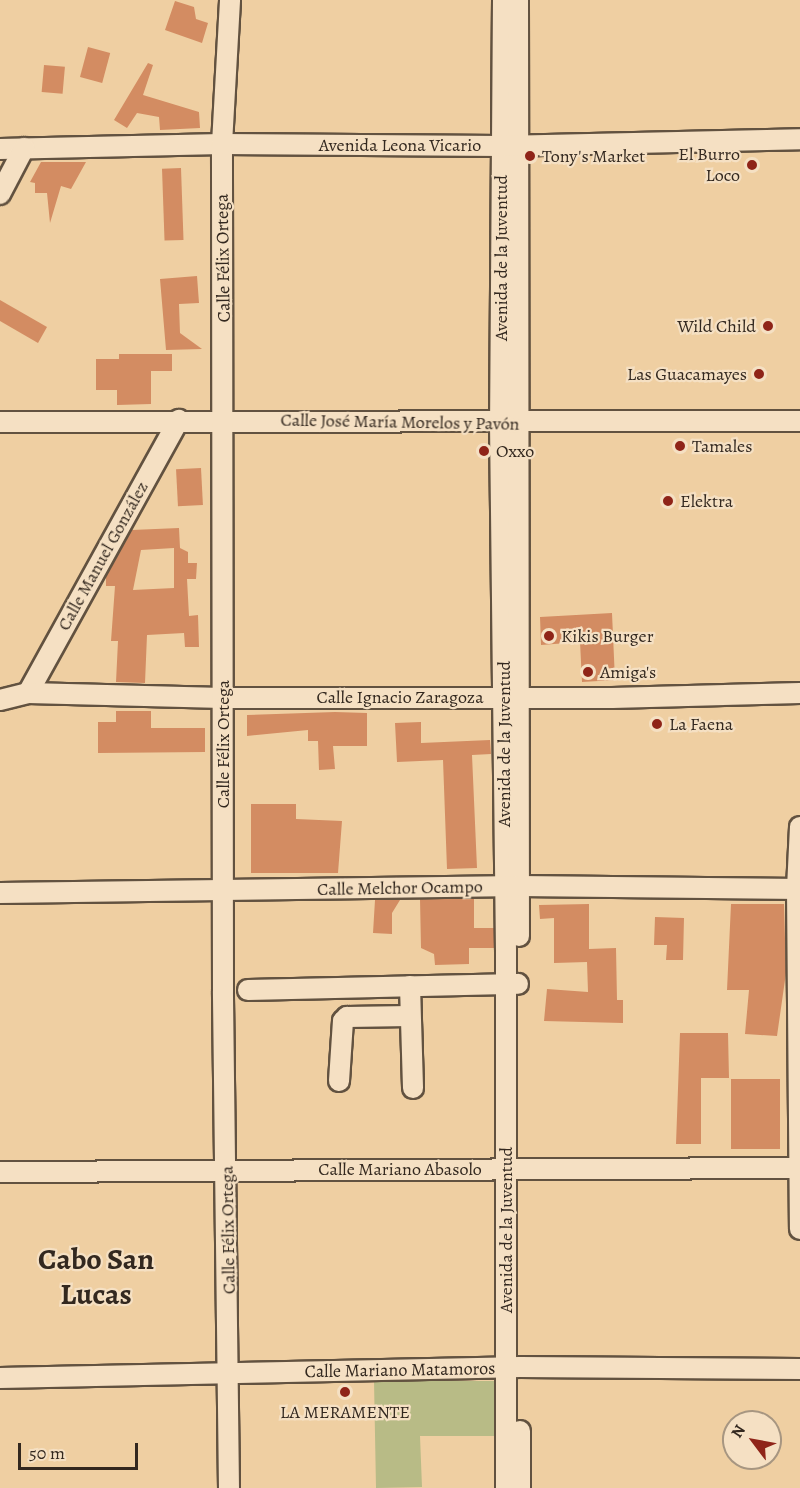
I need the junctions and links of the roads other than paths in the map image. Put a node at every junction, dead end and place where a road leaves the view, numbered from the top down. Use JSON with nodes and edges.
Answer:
{"nodes":[{"id":1,"x":230,"y":0,"type":"edge"},
{"id":2,"x":503,"y":0,"type":"edge"},
{"id":3,"x":518,"y":0,"type":"edge"},
{"id":4,"x":800,"y":138,"type":"edge"},
{"id":5,"x":222,"y":144,"type":"junction"},
{"id":6,"x":510,"y":146,"type":"junction"},
{"id":7,"x":24,"y":148,"type":"junction"},
{"id":8,"x":0,"y":149,"type":"edge"},
{"id":9,"x":800,"y":150,"type":"edge"},
{"id":10,"x":0,"y":194,"type":"edge"},
{"id":11,"x":179,"y":420,"type":"junction"},
{"id":12,"x":225,"y":420,"type":"junction"},
{"id":13,"x":800,"y":421,"type":"edge"},
{"id":14,"x":0,"y":422,"type":"edge"},
{"id":15,"x":509,"y":423,"type":"junction"},
{"id":16,"x":28,"y":693,"type":"junction"},
{"id":17,"x":800,"y":693,"type":"edge"},
{"id":18,"x":511,"y":697,"type":"junction"},
{"id":19,"x":223,"y":698,"type":"junction"},
{"id":20,"x":0,"y":700,"type":"edge"},
{"id":21,"x":800,"y":827,"type":"edge"},
{"id":22,"x":512,"y":886,"type":"junction"},
{"id":23,"x":798,"y":889,"type":"edge"},
{"id":24,"x":223,"y":891,"type":"junction"},
{"id":25,"x":0,"y":893,"type":"edge"},
{"id":26,"x":513,"y":984,"type":"junction"},
{"id":27,"x":410,"y":986,"type":"junction"},
{"id":28,"x":248,"y":990,"type":"dead end"},
{"id":29,"x":410,"y":1016,"type":"junction"},
{"id":30,"x":799,"y":1035,"type":"edge"},
{"id":31,"x":339,"y":1081,"type":"dead end"},
{"id":32,"x":413,"y":1088,"type":"dead end"},
{"id":33,"x":799,"y":1168,"type":"edge"},
{"id":34,"x":513,"y":1169,"type":"junction"},
{"id":35,"x":227,"y":1170,"type":"junction"},
{"id":36,"x":0,"y":1172,"type":"edge"},
{"id":37,"x":800,"y":1229,"type":"edge"},
{"id":38,"x":513,"y":1367,"type":"junction"},
{"id":39,"x":800,"y":1369,"type":"edge"},
{"id":40,"x":229,"y":1373,"type":"junction"},
{"id":41,"x":0,"y":1378,"type":"edge"},
{"id":42,"x":229,"y":1488,"type":"edge"},
{"id":43,"x":506,"y":1488,"type":"edge"},
{"id":44,"x":520,"y":1488,"type":"edge"}],
"edges":[{"from":1,"to":5,"type":"street","name":"Calle Félix Ortega"},
{"from":2,"to":6,"type":"street","name":"Avenida de la Juventud"},
{"from":3,"to":6,"type":"street","name":"Avenida de la Juventud"},
{"from":4,"to":6,"type":"street","name":"Avenida Leona Vicario"},
{"from":4,"to":9,"type":"street"},
{"from":5,"to":6,"type":"street","name":"Avenida Leona Vicario"},
{"from":5,"to":7,"type":"street","name":"Avenida Leona Vicario"},
{"from":5,"to":12,"type":"street","name":"Calle Félix Ortega"},
{"from":6,"to":15,"type":"street","name":"Avenida de la Juventud"},
{"from":7,"to":8,"type":"street","name":"Avenida Leona Vicario"},
{"from":7,"to":10,"type":"street"},
{"from":11,"to":12,"type":"street","name":"Calle José María Morelos y Pavón"},
{"from":11,"to":14,"type":"street","name":"Calle José María Morelos y Pavón"},
{"from":11,"to":16,"type":"street","name":"Calle Manuel González"},
{"from":12,"to":15,"type":"street","name":"Calle José María Morelos y Pavón"},
{"from":12,"to":19,"type":"street","name":"Calle Félix Ortega"},
{"from":13,"to":15,"type":"street","name":"Calle José María Morelos y Pavón"},
{"from":15,"to":18,"type":"street","name":"Avenida de la Juventud"},
{"from":16,"to":19,"type":"street","name":"Calle Ignacio Zaragoza"},
{"from":16,"to":20,"type":"street","name":"Calle Ignacio Zaragoza"},
{"from":17,"to":18,"type":"street","name":"Calle Ignacio Zaragoza"},
{"from":18,"to":19,"type":"street","name":"Calle Ignacio Zaragoza"},
{"from":18,"to":22,"type":"street","name":"Avenida de la Juventud"},
{"from":19,"to":24,"type":"street","name":"Calle Félix Ortega"},
{"from":21,"to":23,"type":"street"},
{"from":22,"to":23,"type":"street","name":"Calle Melchor Ocampo"},
{"from":22,"to":24,"type":"street","name":"Calle Melchor Ocampo"},
{"from":22,"to":26,"type":"street","name":"Avenida de la Juventud"},
{"from":23,"to":30,"type":"street"},
{"from":24,"to":25,"type":"street","name":"Calle Melchor Ocampo"},
{"from":24,"to":35,"type":"street","name":"Calle Félix Ortega"},
{"from":26,"to":27,"type":"street"},
{"from":26,"to":34,"type":"street","name":"Avenida de la Juventud"},
{"from":27,"to":28,"type":"street"},
{"from":27,"to":29,"type":"street"},
{"from":29,"to":31,"type":"street"},
{"from":29,"to":32,"type":"street"},
{"from":30,"to":33,"type":"street"},
{"from":33,"to":34,"type":"street","name":"Calle Mariano Abasolo"},
{"from":33,"to":37,"type":"street"},
{"from":34,"to":35,"type":"street","name":"Calle Mariano Abasolo"},
{"from":34,"to":38,"type":"street","name":"Avenida de la Juventud"},
{"from":35,"to":36,"type":"street","name":"Calle Mariano Abasolo"},
{"from":35,"to":40,"type":"street","name":"Calle Félix Ortega"},
{"from":38,"to":39,"type":"street","name":"Calle Mariano Matamoros"},
{"from":38,"to":40,"type":"street","name":"Calle Mariano Matamoros"},
{"from":38,"to":43,"type":"street","name":"Avenida de la Juventud"},
{"from":38,"to":44,"type":"street","name":"Avenida de la Juventud"},
{"from":40,"to":41,"type":"street","name":"Calle Mariano Matamoros"},
{"from":40,"to":42,"type":"street","name":"Calle Félix Ortega"}]}
